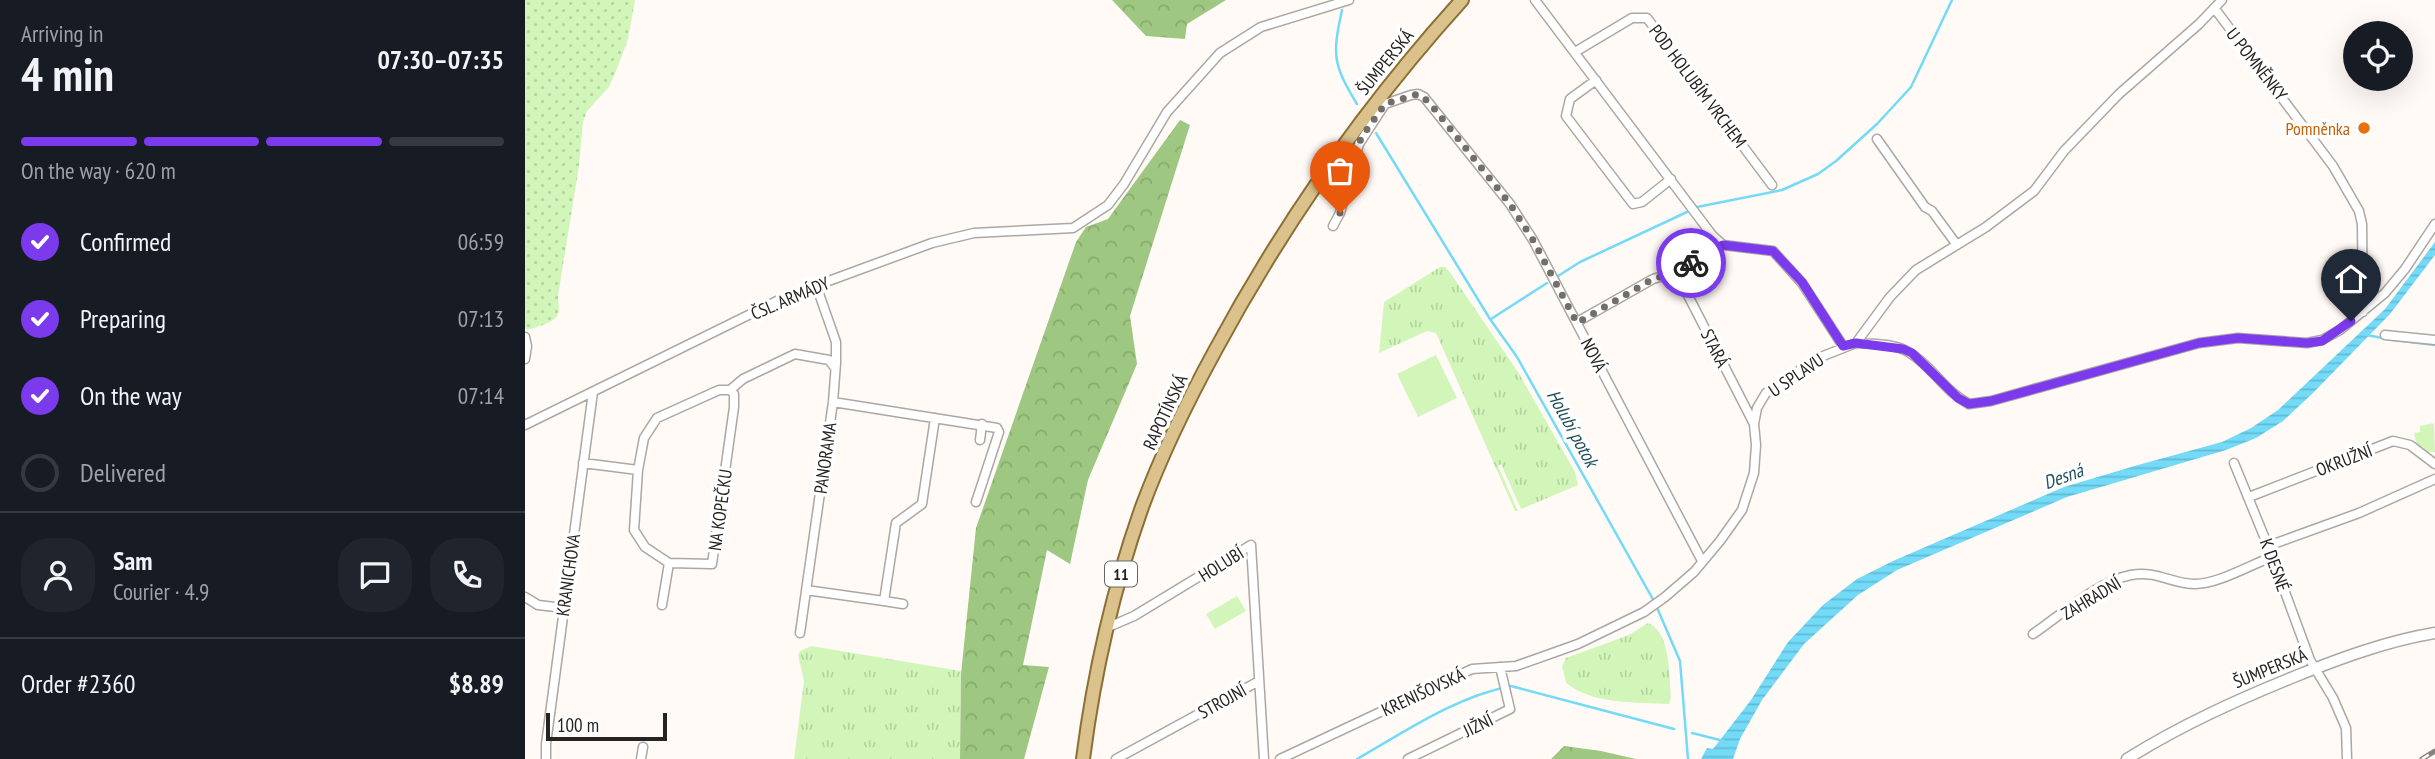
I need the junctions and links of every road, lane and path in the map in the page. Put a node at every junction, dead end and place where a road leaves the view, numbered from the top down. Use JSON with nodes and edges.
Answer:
{"nodes":[{"id":1,"x":1349,"y":0,"type":"edge"},
{"id":2,"x":1462,"y":0,"type":"edge"},
{"id":3,"x":1535,"y":0,"type":"edge"},
{"id":4,"x":2222,"y":0,"type":"edge"},
{"id":5,"x":2214,"y":9,"type":"junction"},
{"id":6,"x":1575,"y":52,"type":"junction"},
{"id":7,"x":1597,"y":80,"type":"junction"},
{"id":8,"x":1365,"y":116,"type":"joint"},
{"id":9,"x":1877,"y":139,"type":"dead end"},
{"id":10,"x":1671,"y":179,"type":"junction"},
{"id":11,"x":1772,"y":185,"type":"dead end"},
{"id":12,"x":2435,"y":224,"type":"edge"},
{"id":13,"x":1333,"y":226,"type":"dead end"},
{"id":14,"x":1723,"y":245,"type":"junction"},
{"id":15,"x":1957,"y":245,"type":"junction"},
{"id":16,"x":1676,"y":272,"type":"junction"},
{"id":17,"x":817,"y":285,"type":"junction"},
{"id":18,"x":2363,"y":312,"type":"junction"},
{"id":19,"x":1577,"y":323,"type":"junction"},
{"id":20,"x":2385,"y":335,"type":"dead end"},
{"id":21,"x":525,"y":337,"type":"edge"},
{"id":22,"x":2435,"y":341,"type":"edge"},
{"id":23,"x":1856,"y":343,"type":"junction"},
{"id":24,"x":1843,"y":346,"type":"junction"},
{"id":25,"x":525,"y":359,"type":"edge"},
{"id":26,"x":835,"y":368,"type":"junction"},
{"id":27,"x":730,"y":390,"type":"junction"},
{"id":28,"x":593,"y":392,"type":"junction"},
{"id":29,"x":834,"y":402,"type":"junction"},
{"id":30,"x":935,"y":418,"type":"junction"},
{"id":31,"x":982,"y":424,"type":"junction"},
{"id":32,"x":1754,"y":424,"type":"junction"},
{"id":33,"x":525,"y":425,"type":"edge"},
{"id":34,"x":980,"y":440,"type":"dead end"},
{"id":35,"x":583,"y":463,"type":"junction"},
{"id":36,"x":2234,"y":463,"type":"dead end"},
{"id":37,"x":2435,"y":464,"type":"edge"},
{"id":38,"x":638,"y":470,"type":"junction"},
{"id":39,"x":2435,"y":479,"type":"edge"},
{"id":40,"x":2249,"y":497,"type":"junction"},
{"id":41,"x":976,"y":502,"type":"dead end"},
{"id":42,"x":2268,"y":546,"type":"junction"},
{"id":43,"x":2272,"y":557,"type":"junction"},
{"id":44,"x":1702,"y":561,"type":"junction"},
{"id":45,"x":669,"y":563,"type":"junction"},
{"id":46,"x":806,"y":590,"type":"junction"},
{"id":47,"x":525,"y":597,"type":"edge"},
{"id":48,"x":884,"y":601,"type":"junction"},
{"id":49,"x":903,"y":604,"type":"dead end"},
{"id":50,"x":662,"y":605,"type":"dead end"},
{"id":51,"x":564,"y":608,"type":"junction"},
{"id":52,"x":1648,"y":609,"type":"joint"},
{"id":53,"x":1106,"y":628,"type":"junction"},
{"id":54,"x":800,"y":633,"type":"dead end"},
{"id":55,"x":2435,"y":633,"type":"edge"},
{"id":56,"x":2033,"y":634,"type":"dead end"},
{"id":57,"x":1500,"y":667,"type":"junction"},
{"id":58,"x":2314,"y":669,"type":"junction"},
{"id":59,"x":1259,"y":681,"type":"junction"},
{"id":60,"x":643,"y":747,"type":"dead end"},
{"id":61,"x":546,"y":759,"type":"edge"},
{"id":62,"x":641,"y":759,"type":"edge"},
{"id":63,"x":1083,"y":759,"type":"edge"},
{"id":64,"x":1116,"y":759,"type":"edge"},
{"id":65,"x":1264,"y":759,"type":"edge"},
{"id":66,"x":1280,"y":759,"type":"edge"},
{"id":67,"x":1408,"y":759,"type":"edge"},
{"id":68,"x":2127,"y":759,"type":"edge"},
{"id":69,"x":2347,"y":759,"type":"edge"}],
"edges":[{"from":1,"to":17,"type":"street","name":"ČSL. ARMÁDY"},
{"from":2,"to":8,"type":"main road","name":"ŠUMPERSKÁ","number":"11"},
{"from":3,"to":6,"type":"street"},
{"from":4,"to":5,"type":"street"},
{"from":5,"to":15,"type":"street"},
{"from":5,"to":18,"type":"street","name":"U POMNĚNKY"},
{"from":6,"to":7,"type":"street"},
{"from":6,"to":11,"type":"street","name":"POD HOLUBÍM VRCHEM"},
{"from":7,"to":10,"type":"street"},
{"from":7,"to":10,"type":"street"},
{"from":8,"to":53,"type":"main road","name":"RAPOTÍNSKÁ","number":"11"},
{"from":9,"to":15,"type":"street"},
{"from":10,"to":14,"type":"street"},
{"from":12,"to":18,"type":"street"},
{"from":13,"to":19,"type":"street","name":"NOVÁ"},
{"from":14,"to":16,"type":"street"},
{"from":14,"to":24,"type":"street"},
{"from":15,"to":23,"type":"street"},
{"from":16,"to":19,"type":"street"},
{"from":16,"to":32,"type":"street","name":"STARÁ"},
{"from":17,"to":26,"type":"street","name":"PANORAMA"},
{"from":17,"to":28,"type":"street","name":"ČSL. ARMÁDY"},
{"from":18,"to":23,"type":"street","name":"U SPLAVU"},
{"from":19,"to":44,"type":"street","name":"NOVÁ"},
{"from":20,"to":22,"type":"street"},
{"from":21,"to":25,"type":"street"},
{"from":23,"to":24,"type":"street","name":"U SPLAVU"},
{"from":24,"to":32,"type":"street","name":"U SPLAVU"},
{"from":26,"to":27,"type":"street"},
{"from":26,"to":29,"type":"street","name":"PANORAMA"},
{"from":27,"to":38,"type":"street"},
{"from":27,"to":45,"type":"street","name":"NA KOPEČKU"},
{"from":28,"to":33,"type":"street","name":"ČSL. ARMÁDY"},
{"from":28,"to":35,"type":"street","name":"KRANICHOVA"},
{"from":29,"to":30,"type":"street"},
{"from":29,"to":46,"type":"street","name":"PANORAMA"},
{"from":30,"to":31,"type":"street"},
{"from":30,"to":48,"type":"street"},
{"from":31,"to":34,"type":"street"},
{"from":31,"to":41,"type":"street"},
{"from":32,"to":44,"type":"street","name":"U SPLAVU"},
{"from":35,"to":38,"type":"street"},
{"from":35,"to":51,"type":"street","name":"KRANICHOVA"},
{"from":36,"to":40,"type":"street","name":"K DESNÉ"},
{"from":37,"to":40,"type":"street","name":"OKRUŽNÍ"},
{"from":38,"to":45,"type":"street"},
{"from":39,"to":42,"type":"street"},
{"from":40,"to":42,"type":"street","name":"K DESNÉ"},
{"from":42,"to":43,"type":"street","name":"K DESNÉ"},
{"from":43,"to":56,"type":"street","name":"ZAHRADNÍ"},
{"from":43,"to":58,"type":"street","name":"K DESNÉ"},
{"from":44,"to":52,"type":"street","name":"U SPLAVU"},
{"from":45,"to":50,"type":"street"},
{"from":46,"to":48,"type":"street"},
{"from":46,"to":54,"type":"street","name":"PANORAMA"},
{"from":47,"to":51,"type":"street"},
{"from":48,"to":49,"type":"street"},
{"from":51,"to":61,"type":"street","name":"KRANICHOVA"},
{"from":52,"to":57,"type":"street","name":"KRENIŠOVSKÁ"},
{"from":53,"to":59,"type":"street","name":"HOLUBÍ"},
{"from":53,"to":63,"type":"main road","name":"RAPOTÍNSKÁ","number":"11"},
{"from":55,"to":58,"type":"street","name":"ŠUMPERSKÁ"},
{"from":57,"to":66,"type":"street","name":"KRENIŠOVSKÁ"},
{"from":57,"to":67,"type":"street","name":"JIŽNÍ"},
{"from":58,"to":68,"type":"street","name":"ŠUMPERSKÁ"},
{"from":58,"to":69,"type":"street","name":"K DESNÉ"},
{"from":59,"to":64,"type":"street","name":"STROJNÍ"},
{"from":59,"to":65,"type":"street","name":"STROJNÍ"},
{"from":60,"to":62,"type":"street"}]}
